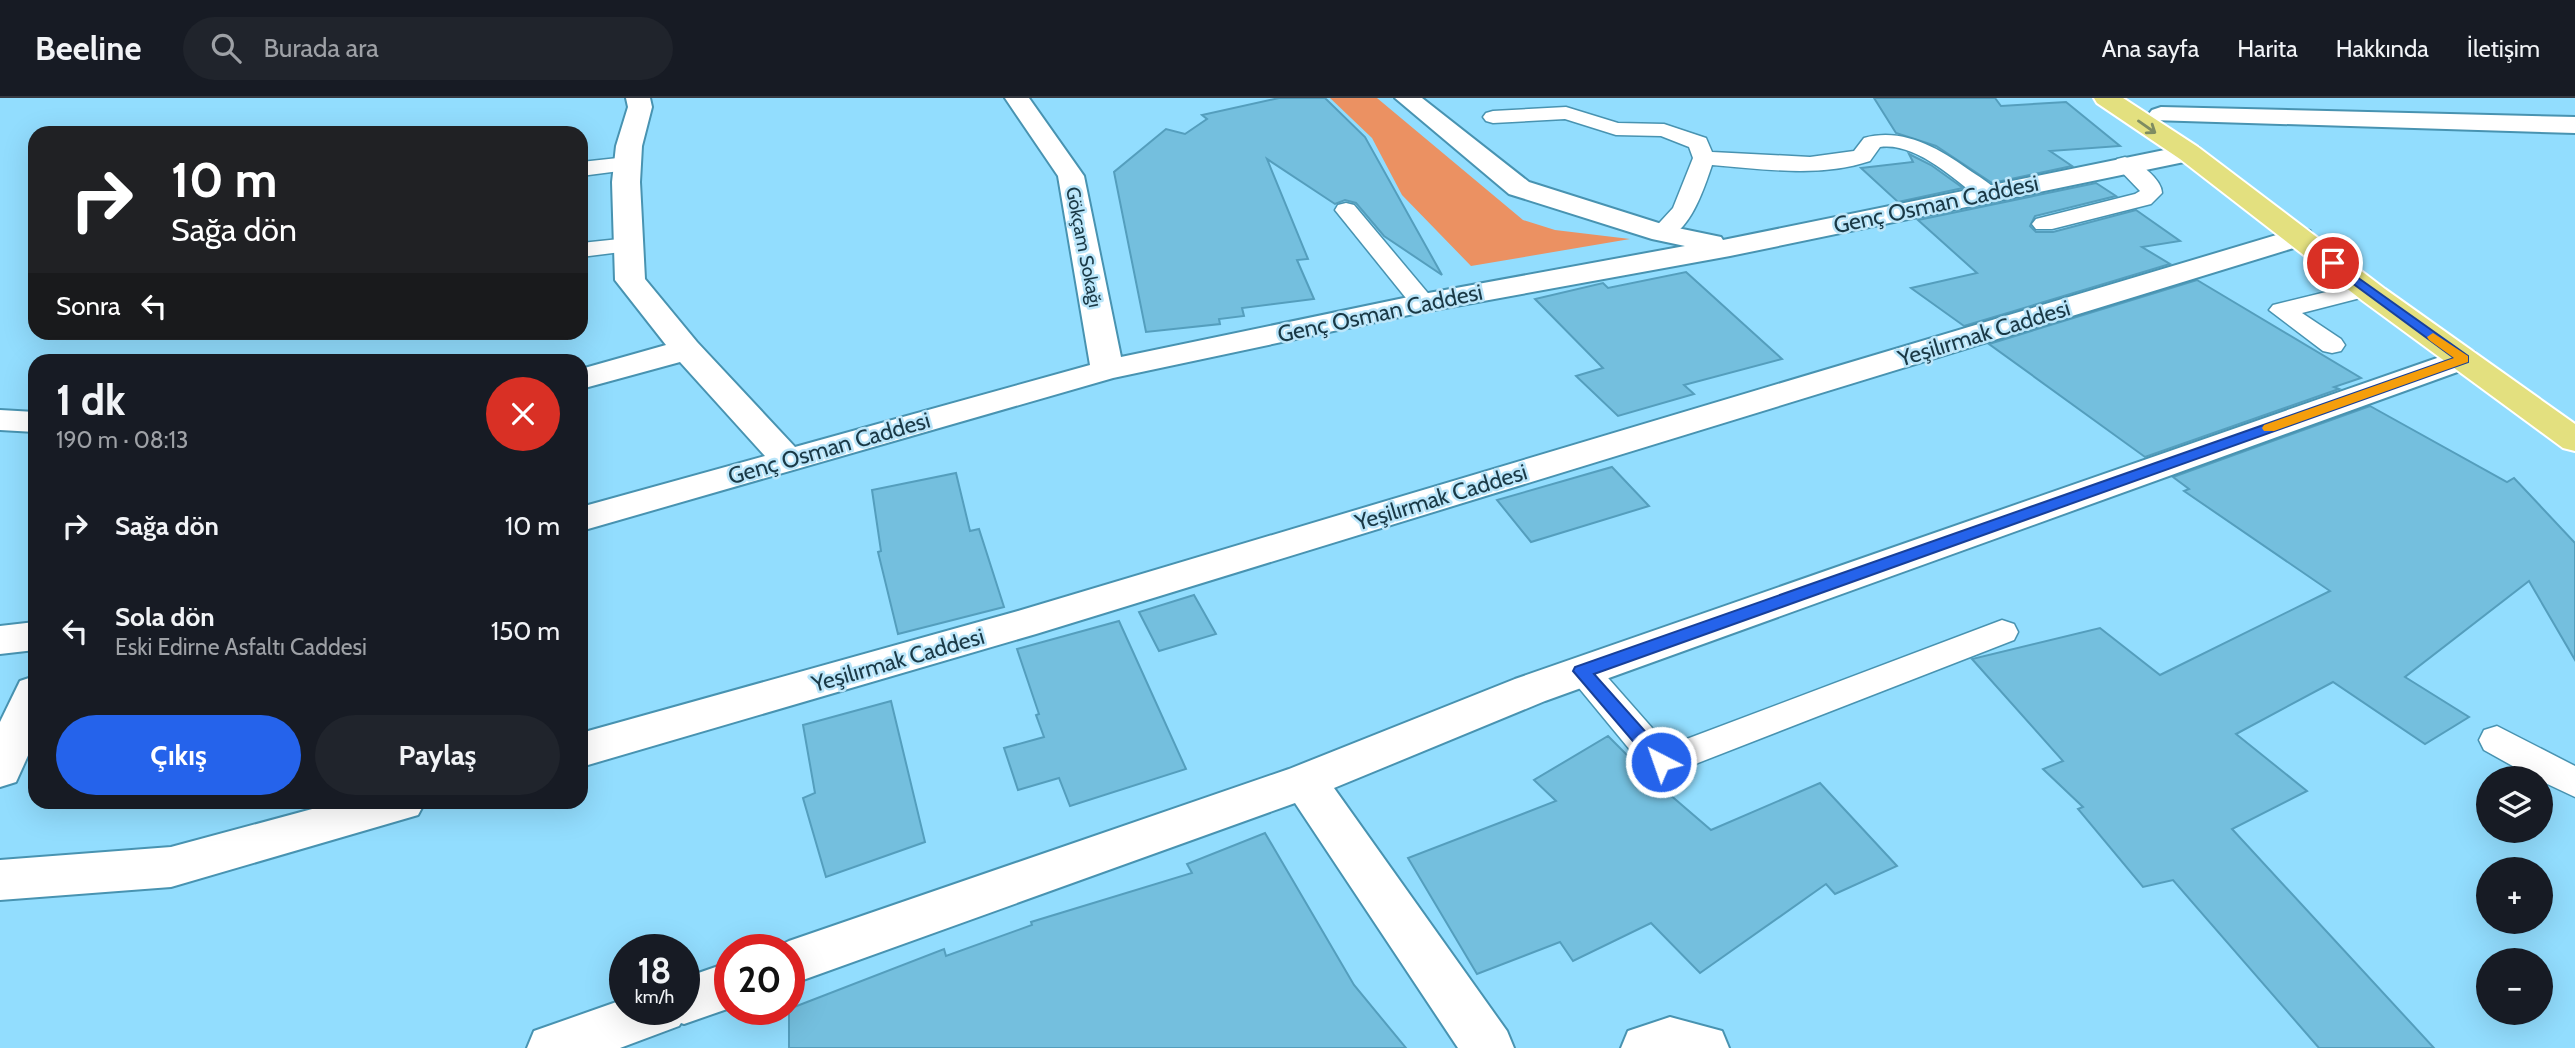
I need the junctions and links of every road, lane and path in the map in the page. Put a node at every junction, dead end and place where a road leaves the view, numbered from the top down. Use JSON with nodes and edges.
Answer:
{"nodes":[{"id":1,"x":638,"y":98,"type":"edge"},
{"id":2,"x":1017,"y":98,"type":"edge"},
{"id":3,"x":1407,"y":98,"type":"edge"},
{"id":4,"x":2106,"y":98,"type":"edge"},
{"id":5,"x":2138,"y":98,"type":"edge"},
{"id":6,"x":2161,"y":115,"type":"junction"},
{"id":7,"x":1493,"y":117,"type":"dead end"},
{"id":8,"x":2575,"y":125,"type":"edge"},
{"id":9,"x":2189,"y":153,"type":"junction"},
{"id":10,"x":1704,"y":158,"type":"junction"},
{"id":11,"x":627,"y":164,"type":"junction"},
{"id":12,"x":2125,"y":164,"type":"junction"},
{"id":13,"x":588,"y":168,"type":"edge"},
{"id":14,"x":1987,"y":193,"type":"junction"},
{"id":15,"x":1346,"y":210,"type":"dead end"},
{"id":16,"x":2044,"y":224,"type":"dead end"},
{"id":17,"x":1662,"y":233,"type":"junction"},
{"id":18,"x":2300,"y":237,"type":"junction"},
{"id":19,"x":629,"y":245,"type":"junction"},
{"id":20,"x":1730,"y":247,"type":"junction"},
{"id":21,"x":588,"y":249,"type":"edge"},
{"id":22,"x":2367,"y":289,"type":"junction"},
{"id":23,"x":1423,"y":303,"type":"junction"},
{"id":24,"x":2332,"y":345,"type":"dead end"},
{"id":25,"x":686,"y":349,"type":"junction"},
{"id":26,"x":2463,"y":359,"type":"junction"},
{"id":27,"x":1107,"y":370,"type":"junction"},
{"id":28,"x":588,"y":377,"type":"edge"},
{"id":29,"x":0,"y":420,"type":"edge"},
{"id":30,"x":28,"y":422,"type":"edge"},
{"id":31,"x":2575,"y":440,"type":"edge"},
{"id":32,"x":788,"y":460,"type":"junction"},
{"id":33,"x":588,"y":517,"type":"edge"},
{"id":34,"x":2002,"y":632,"type":"dead end"},
{"id":35,"x":28,"y":637,"type":"edge"},
{"id":36,"x":0,"y":640,"type":"edge"},
{"id":37,"x":1581,"y":671,"type":"junction"},
{"id":38,"x":28,"y":708,"type":"edge"},
{"id":39,"x":2497,"y":740,"type":"dead end"},
{"id":40,"x":588,"y":748,"type":"edge"},
{"id":41,"x":0,"y":770,"type":"edge"},
{"id":42,"x":1305,"y":781,"type":"junction"},
{"id":43,"x":2575,"y":783,"type":"edge"},
{"id":44,"x":377,"y":809,"type":"edge"},
{"id":45,"x":0,"y":880,"type":"edge"},
{"id":46,"x":805,"y":957,"type":"edge"},
{"id":47,"x":618,"y":1025,"type":"edge"},
{"id":48,"x":553,"y":1048,"type":"edge"},
{"id":49,"x":1488,"y":1048,"type":"edge"},
{"id":50,"x":1647,"y":1048,"type":"edge"},
{"id":51,"x":1703,"y":1048,"type":"edge"}],
"edges":[{"from":1,"to":11,"type":"street"},
{"from":2,"to":27,"type":"street","name":"Gökçam Sokağı"},
{"from":3,"to":17,"type":"street"},
{"from":4,"to":9,"type":"main road","one_way":true},
{"from":5,"to":6,"type":"main road"},
{"from":6,"to":8,"type":"street"},
{"from":6,"to":9,"type":"main road"},
{"from":7,"to":10,"type":"lane"},
{"from":9,"to":12,"type":"street","name":"Genç Osman Caddesi"},
{"from":9,"to":18,"type":"main road"},
{"from":10,"to":14,"type":"lane"},
{"from":10,"to":17,"type":"lane"},
{"from":11,"to":13,"type":"lane"},
{"from":11,"to":19,"type":"street"},
{"from":12,"to":14,"type":"street","name":"Genç Osman Caddesi"},
{"from":12,"to":16,"type":"lane"},
{"from":14,"to":20,"type":"street","name":"Genç Osman Caddesi"},
{"from":15,"to":23,"type":"lane"},
{"from":17,"to":20,"type":"street"},
{"from":18,"to":22,"type":"main road"},
{"from":18,"to":40,"type":"street","name":"Yeşilırmak Caddesi"},
{"from":19,"to":21,"type":"lane"},
{"from":19,"to":25,"type":"street"},
{"from":20,"to":23,"type":"street","name":"Genç Osman Caddesi"},
{"from":22,"to":24,"type":"lane"},
{"from":22,"to":26,"type":"main road"},
{"from":23,"to":27,"type":"street","name":"Genç Osman Caddesi"},
{"from":25,"to":28,"type":"street"},
{"from":25,"to":32,"type":"street"},
{"from":26,"to":31,"type":"main road"},
{"from":26,"to":37,"type":"street"},
{"from":27,"to":32,"type":"street","name":"Genç Osman Caddesi"},
{"from":29,"to":30,"type":"street"},
{"from":32,"to":33,"type":"street","name":"Genç Osman Caddesi"},
{"from":34,"to":37,"type":"lane"},
{"from":35,"to":36,"type":"street"},
{"from":37,"to":42,"type":"street"},
{"from":38,"to":41,"type":"street"},
{"from":39,"to":43,"type":"lane"},
{"from":42,"to":46,"type":"street"},
{"from":42,"to":49,"type":"street"},
{"from":44,"to":45,"type":"street"},
{"from":47,"to":48,"type":"street"},
{"from":50,"to":51,"type":"street"}]}
